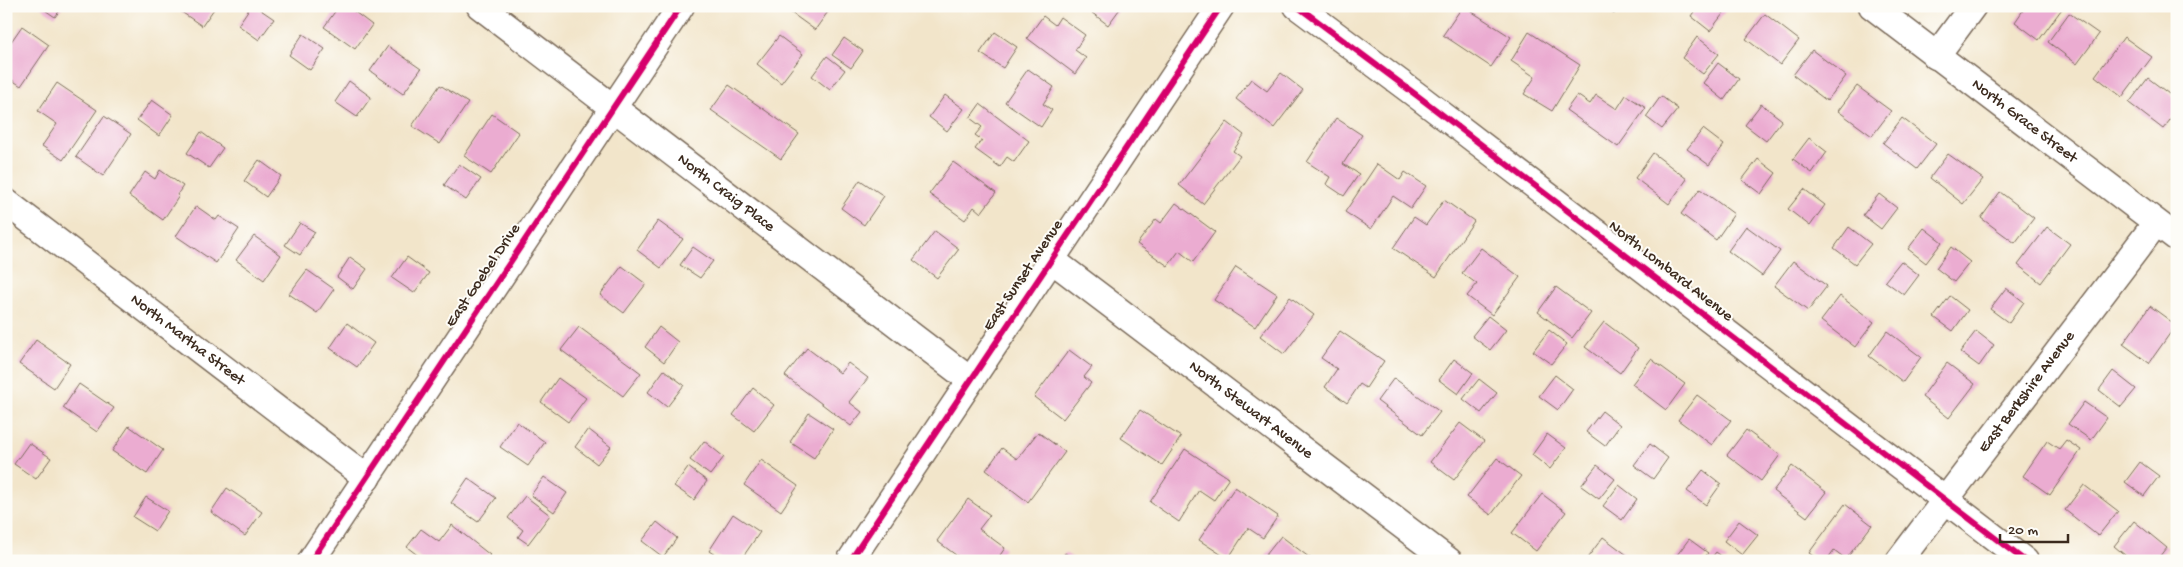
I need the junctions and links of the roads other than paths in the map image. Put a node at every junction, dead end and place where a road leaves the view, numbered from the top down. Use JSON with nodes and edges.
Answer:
{"nodes":[{"id":1,"x":480,"y":6,"type":"edge"},
{"id":2,"x":681,"y":6,"type":"edge"},
{"id":3,"x":1221,"y":6,"type":"edge"},
{"id":4,"x":1297,"y":6,"type":"edge"},
{"id":5,"x":1872,"y":6,"type":"edge"},
{"id":6,"x":1973,"y":6,"type":"edge"},
{"id":7,"x":1936,"y":56,"type":"junction"},
{"id":8,"x":613,"y":107,"type":"junction"},
{"id":9,"x":6,"y":202,"type":"edge"},
{"id":10,"x":2156,"y":223,"type":"junction"},
{"id":11,"x":2177,"y":238,"type":"edge"},
{"id":12,"x":1052,"y":260,"type":"junction"},
{"id":13,"x":970,"y":380,"type":"junction"},
{"id":14,"x":366,"y":478,"type":"junction"},
{"id":15,"x":1944,"y":500,"type":"junction"},
{"id":16,"x":861,"y":557,"type":"edge"},
{"id":17,"x":311,"y":561,"type":"edge"},
{"id":18,"x":1449,"y":561,"type":"edge"},
{"id":19,"x":1898,"y":561,"type":"edge"},
{"id":20,"x":2025,"y":561,"type":"edge"}],
"edges":[{"from":1,"to":8,"type":"street","name":"North Craig Place"},
{"from":2,"to":8,"type":"street","name":"East Goebel Drive"},
{"from":3,"to":12,"type":"street","name":"East Sunset Avenue"},
{"from":4,"to":15,"type":"street","name":"North Lombard Avenue"},
{"from":5,"to":7,"type":"street","name":"North Grace Street"},
{"from":6,"to":7,"type":"street"},
{"from":7,"to":10,"type":"street","name":"North Grace Street"},
{"from":8,"to":13,"type":"street","name":"North Craig Place"},
{"from":8,"to":14,"type":"street","name":"East Goebel Drive"},
{"from":9,"to":14,"type":"street","name":"North Martha Street"},
{"from":10,"to":11,"type":"street","name":"North Grace Street"},
{"from":10,"to":15,"type":"street","name":"East Berkshire Avenue"},
{"from":12,"to":13,"type":"street","name":"East Sunset Avenue"},
{"from":12,"to":18,"type":"street","name":"North Stewart Avenue"},
{"from":13,"to":16,"type":"street","name":"East Sunset Avenue"},
{"from":14,"to":17,"type":"street","name":"East Goebel Drive"},
{"from":15,"to":19,"type":"street","name":"East Berkshire Avenue"},
{"from":15,"to":20,"type":"street","name":"North Lombard Avenue"}]}
